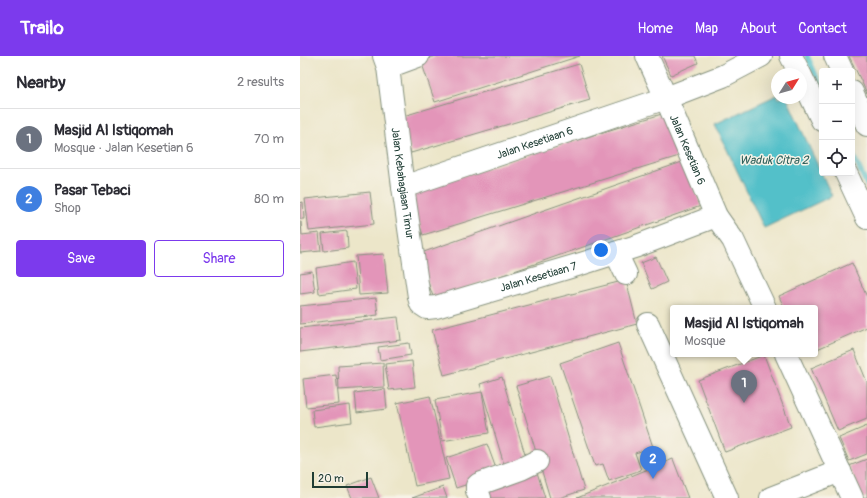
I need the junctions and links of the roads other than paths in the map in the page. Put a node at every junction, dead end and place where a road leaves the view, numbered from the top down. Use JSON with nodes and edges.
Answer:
{"nodes":[{"id":1,"x":418,"y":56,"type":"edge"},
{"id":2,"x":647,"y":56,"type":"edge"},
{"id":3,"x":761,"y":56,"type":"edge"},
{"id":4,"x":791,"y":56,"type":"edge"},
{"id":5,"x":835,"y":56,"type":"edge"},
{"id":6,"x":386,"y":61,"type":"edge"},
{"id":7,"x":797,"y":68,"type":"edge"},
{"id":8,"x":841,"y":68,"type":"edge"},
{"id":9,"x":807,"y":89,"type":"edge"},
{"id":10,"x":666,"y":98,"type":"junction"},
{"id":11,"x":855,"y":99,"type":"edge"},
{"id":12,"x":819,"y":114,"type":"edge"},
{"id":13,"x":867,"y":125,"type":"edge"},
{"id":14,"x":847,"y":176,"type":"edge"},
{"id":15,"x":402,"y":187,"type":"junction"},
{"id":16,"x":716,"y":216,"type":"junction"},
{"id":17,"x":867,"y":218,"type":"edge"},
{"id":18,"x":616,"y":253,"type":"junction"},
{"id":19,"x":626,"y":274,"type":"dead end"},
{"id":20,"x":764,"y":305,"type":"edge"},
{"id":21,"x":427,"y":308,"type":"joint"},
{"id":22,"x":648,"y":324,"type":"dead end"},
{"id":23,"x":787,"y":357,"type":"edge"},
{"id":24,"x":537,"y":461,"type":"dead end"},
{"id":25,"x":840,"y":471,"type":"junction"},
{"id":26,"x":480,"y":498,"type":"edge"},
{"id":27,"x":726,"y":498,"type":"edge"},
{"id":28,"x":771,"y":498,"type":"edge"},
{"id":29,"x":852,"y":498,"type":"edge"}],
"edges":[{"from":1,"to":6,"type":"street"},
{"from":2,"to":10,"type":"street","name":"Jalan Kesetian 6"},
{"from":3,"to":10,"type":"street","name":"Jalan Kesetiaan 6"},
{"from":4,"to":7,"type":"street"},
{"from":5,"to":8,"type":"street"},
{"from":6,"to":15,"type":"street","name":"Jalan Kebahagiaan Timur"},
{"from":9,"to":12,"type":"street"},
{"from":10,"to":15,"type":"street","name":"Jalan Kesetiaan 6"},
{"from":10,"to":16,"type":"street","name":"Jalan Kesetian 6"},
{"from":11,"to":13,"type":"street"},
{"from":14,"to":17,"type":"street"},
{"from":15,"to":21,"type":"street","name":"Jalan Kebahagiaan Timur"},
{"from":16,"to":18,"type":"street","name":"Jalan Kesetiaan 7"},
{"from":16,"to":20,"type":"street","name":"Jalan Kesetian 6"},
{"from":18,"to":19,"type":"street"},
{"from":18,"to":21,"type":"street","name":"Jalan Kesetiaan 7"},
{"from":22,"to":27,"type":"street"},
{"from":23,"to":25,"type":"street"},
{"from":24,"to":26,"type":"street"},
{"from":25,"to":28,"type":"street"},
{"from":25,"to":29,"type":"street"}]}
